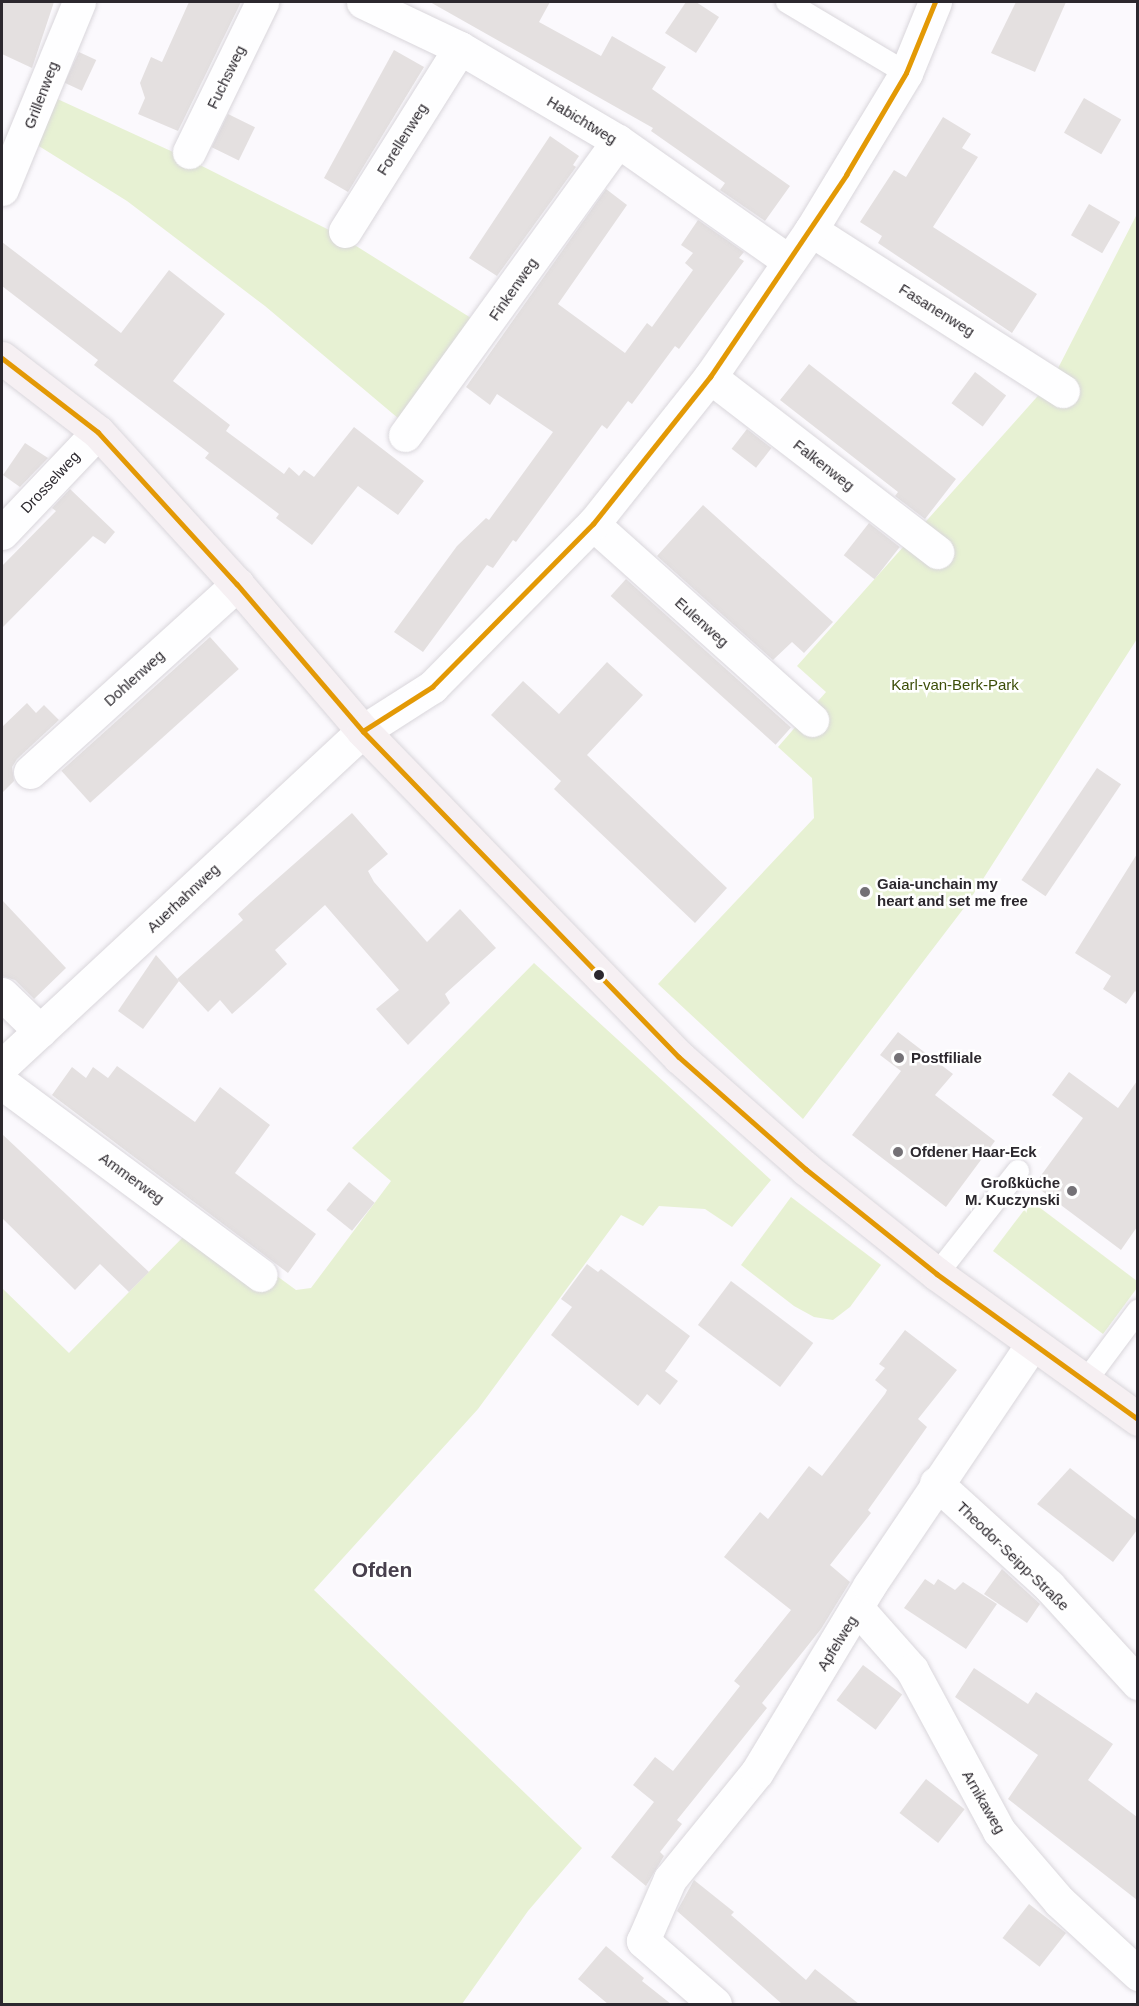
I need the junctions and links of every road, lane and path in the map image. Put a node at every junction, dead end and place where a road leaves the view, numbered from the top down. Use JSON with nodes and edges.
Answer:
{"nodes":[{"id":1,"x":79,"y":2,"type":"edge"},
{"id":2,"x":262,"y":2,"type":"edge"},
{"id":3,"x":363,"y":2,"type":"edge"},
{"id":4,"x":787,"y":2,"type":"edge"},
{"id":5,"x":935,"y":2,"type":"edge"},
{"id":6,"x":460,"y":48,"type":"junction"},
{"id":7,"x":906,"y":73,"type":"junction"},
{"id":8,"x":618,"y":141,"type":"junction"},
{"id":9,"x":189,"y":152,"type":"dead end"},
{"id":10,"x":2,"y":189,"type":"edge"},
{"id":11,"x":811,"y":230,"type":"junction"},
{"id":12,"x":345,"y":231,"type":"dead end"},
{"id":13,"x":789,"y":261,"type":"junction"},
{"id":14,"x":2,"y":358,"type":"edge"},
{"id":15,"x":711,"y":377,"type":"junction"},
{"id":16,"x":1063,"y":391,"type":"dead end"},
{"id":17,"x":98,"y":432,"type":"junction"},
{"id":18,"x":405,"y":435,"type":"dead end"},
{"id":19,"x":593,"y":524,"type":"junction"},
{"id":20,"x":2,"y":533,"type":"edge"},
{"id":21,"x":937,"y":552,"type":"dead end"},
{"id":22,"x":237,"y":585,"type":"junction"},
{"id":23,"x":812,"y":720,"type":"dead end"},
{"id":24,"x":363,"y":731,"type":"junction"},
{"id":25,"x":30,"y":772,"type":"dead end"},
{"id":26,"x":2,"y":994,"type":"edge"},
{"id":27,"x":40,"y":1031,"type":"junction"},
{"id":28,"x":2,"y":1066,"type":"edge"},
{"id":29,"x":2,"y":1083,"type":"edge"},
{"id":30,"x":1018,"y":1171,"type":"dead end"},
{"id":31,"x":937,"y":1274,"type":"junction"},
{"id":32,"x":261,"y":1275,"type":"dead end"},
{"id":33,"x":1137,"y":1311,"type":"edge"},
{"id":34,"x":1032,"y":1344,"type":"junction"},
{"id":35,"x":1085,"y":1382,"type":"junction"},
{"id":36,"x":1137,"y":1419,"type":"edge"},
{"id":37,"x":936,"y":1483,"type":"junction"},
{"id":38,"x":864,"y":1597,"type":"junction"},
{"id":39,"x":1137,"y":1683,"type":"edge"},
{"id":40,"x":1137,"y":1974,"type":"edge"},
{"id":41,"x":715,"y":2004,"type":"edge"}],
"edges":[{"from":1,"to":10,"type":"street","name":"Grillenweg"},
{"from":2,"to":9,"type":"street","name":"Fuchsweg"},
{"from":3,"to":6,"type":"street","name":"Habichtweg"},
{"from":4,"to":7,"type":"lane"},
{"from":5,"to":7,"type":"street","name":"Auerhahnweg"},
{"from":6,"to":8,"type":"street","name":"Habichtweg"},
{"from":6,"to":12,"type":"street","name":"Forellenweg"},
{"from":7,"to":11,"type":"street","name":"Auerhahnweg"},
{"from":8,"to":13,"type":"street","name":"Habichtweg"},
{"from":8,"to":18,"type":"street","name":"Finkenweg"},
{"from":11,"to":13,"type":"street","name":"Auerhahnweg"},
{"from":11,"to":16,"type":"street","name":"Fasanenweg"},
{"from":13,"to":15,"type":"street","name":"Auerhahnweg"},
{"from":14,"to":17,"type":"street"},
{"from":15,"to":19,"type":"street","name":"Auerhahnweg"},
{"from":15,"to":21,"type":"street","name":"Falkenweg"},
{"from":17,"to":20,"type":"street","name":"Drosselweg"},
{"from":17,"to":22,"type":"street"},
{"from":19,"to":23,"type":"street","name":"Eulenweg"},
{"from":19,"to":24,"type":"street","name":"Auerhahnweg"},
{"from":22,"to":24,"type":"street"},
{"from":22,"to":25,"type":"street","name":"Dohlenweg"},
{"from":24,"to":27,"type":"street","name":"Auerhahnweg"},
{"from":24,"to":31,"type":"street"},
{"from":26,"to":27,"type":"street"},
{"from":27,"to":28,"type":"street","name":"Auerhahnweg"},
{"from":29,"to":32,"type":"street","name":"Ammerweg"},
{"from":30,"to":31,"type":"lane"},
{"from":31,"to":34,"type":"street"},
{"from":33,"to":35,"type":"lane"},
{"from":34,"to":35,"type":"street"},
{"from":34,"to":37,"type":"street","name":"Apfelweg"},
{"from":35,"to":36,"type":"street"},
{"from":37,"to":38,"type":"street","name":"Apfelweg"},
{"from":37,"to":39,"type":"street","name":"Theodor-Seipp-Straße"},
{"from":38,"to":40,"type":"street","name":"Arnikaweg"},
{"from":38,"to":41,"type":"street","name":"Apfelweg"}]}
